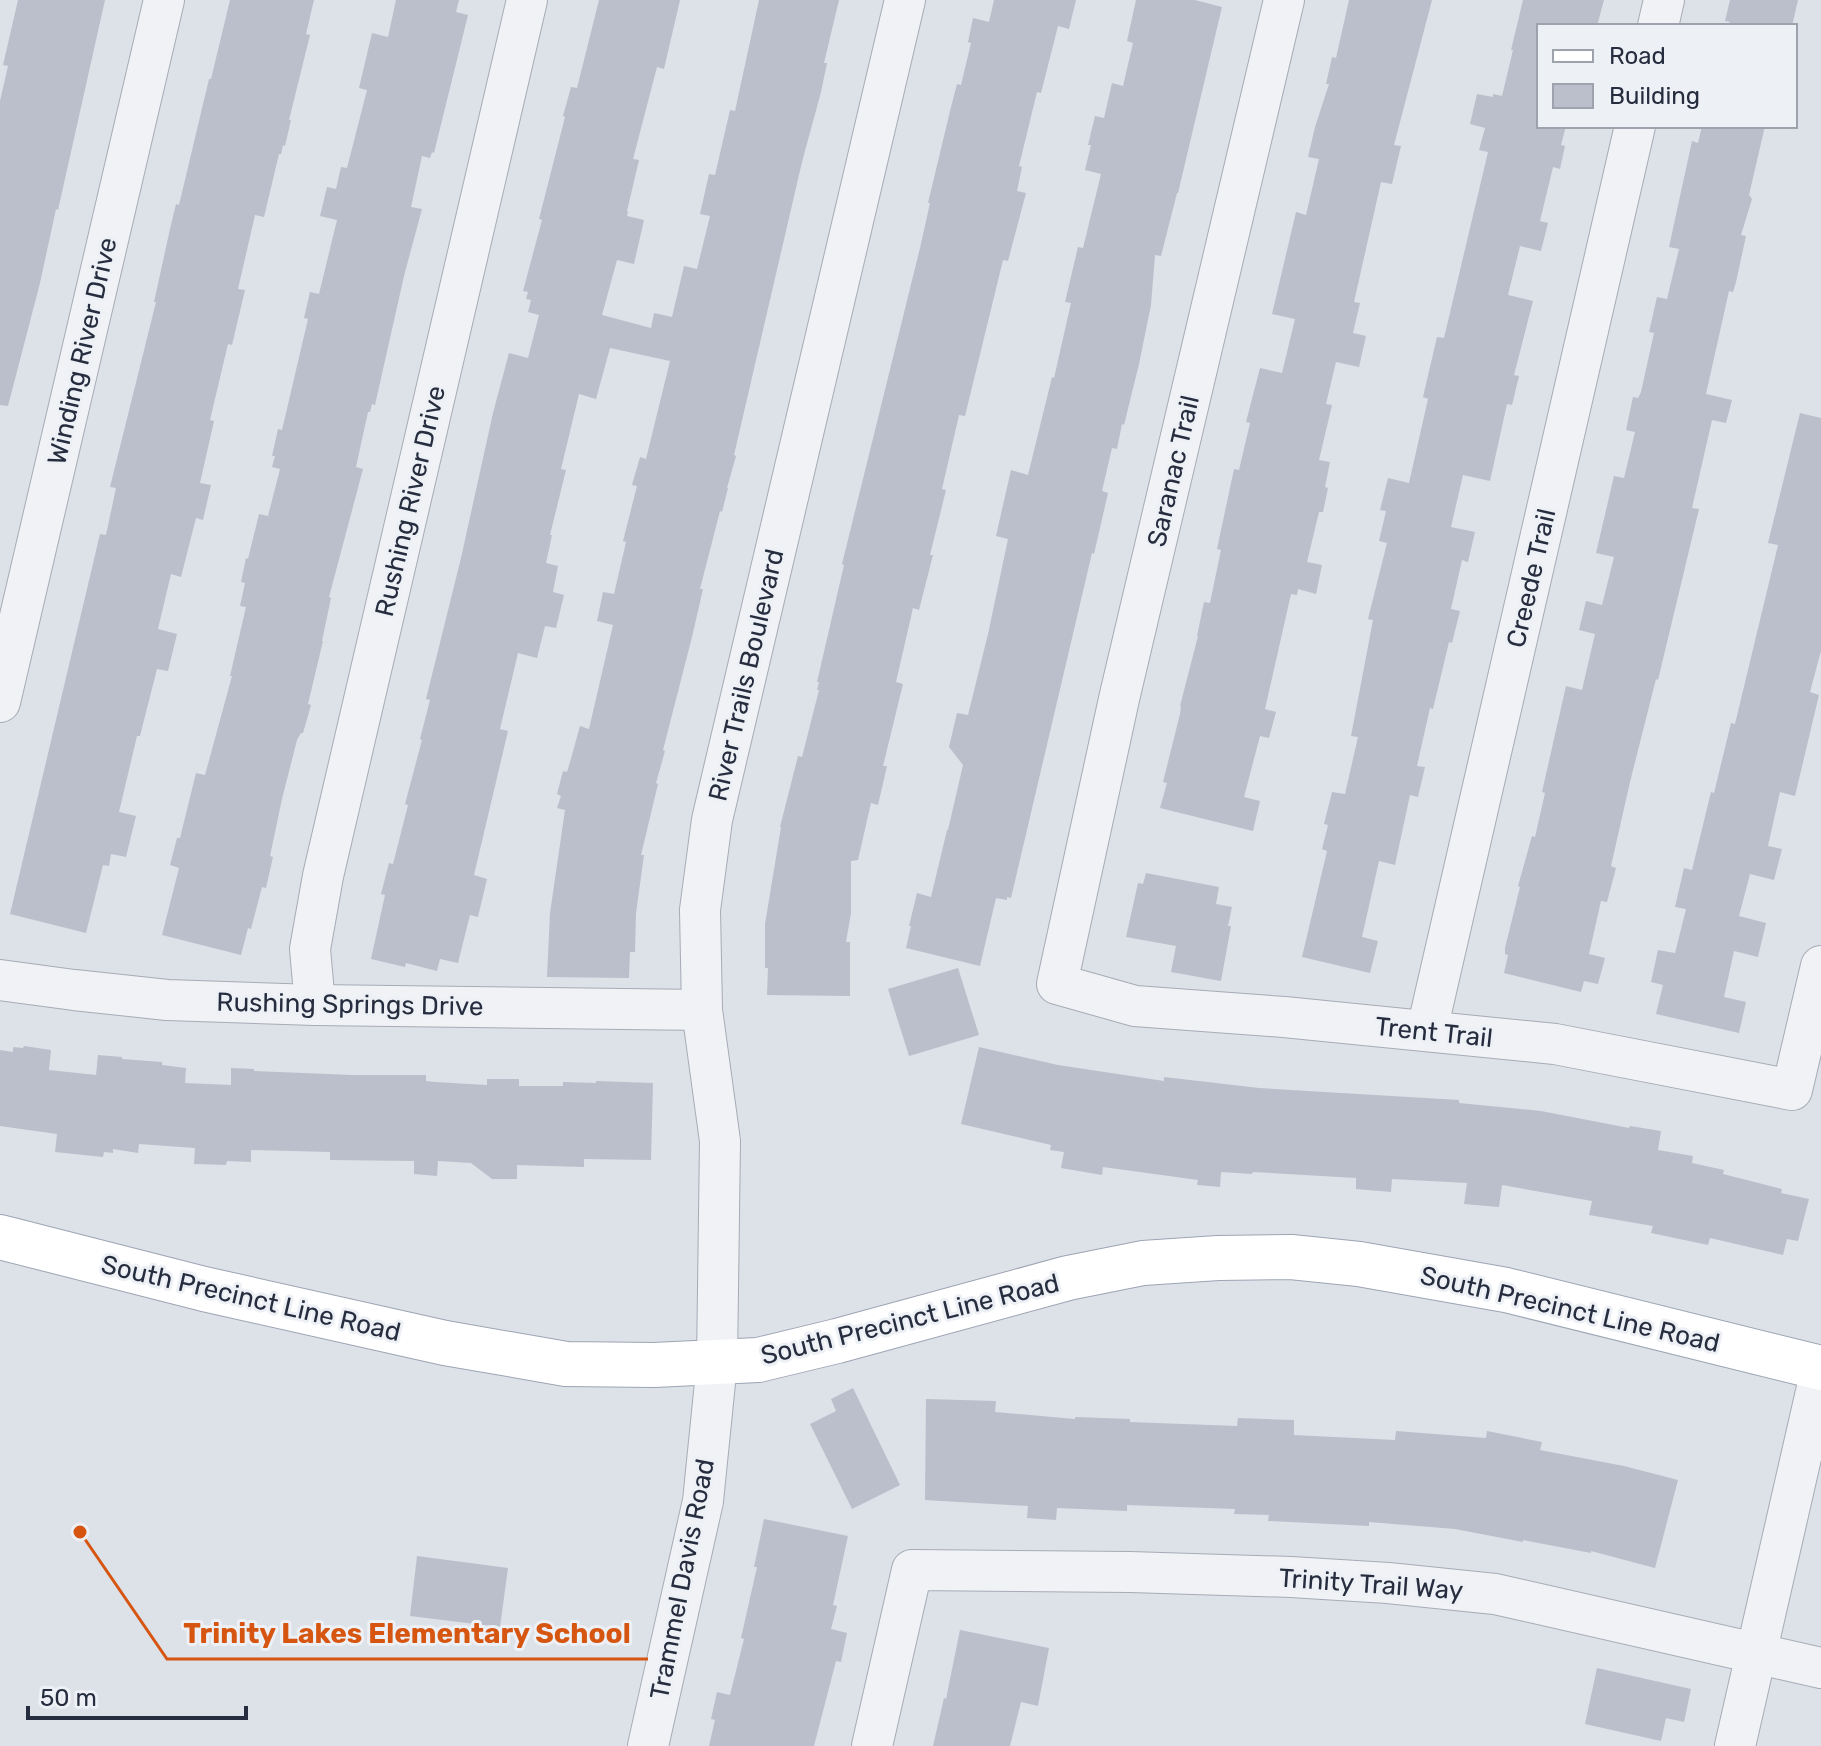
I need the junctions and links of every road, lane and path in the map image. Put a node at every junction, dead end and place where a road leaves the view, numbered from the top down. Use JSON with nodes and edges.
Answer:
{"nodes":[{"id":1,"x":164,"y":0,"type":"edge"},
{"id":2,"x":527,"y":0,"type":"edge"},
{"id":3,"x":905,"y":0,"type":"edge"},
{"id":4,"x":1284,"y":0,"type":"edge"},
{"id":5,"x":1664,"y":0,"type":"edge"},
{"id":6,"x":1658,"y":24,"type":"edge"},
{"id":7,"x":1635,"y":128,"type":"edge"},
{"id":8,"x":0,"y":702,"type":"edge"},
{"id":9,"x":1065,"y":943,"type":"joint"},
{"id":10,"x":1821,"y":966,"type":"edge"},
{"id":11,"x":0,"y":980,"type":"edge"},
{"id":12,"x":315,"y":1005,"type":"junction"},
{"id":13,"x":702,"y":1010,"type":"junction"},
{"id":14,"x":1427,"y":1030,"type":"junction"},
{"id":15,"x":0,"y":1237,"type":"edge"},
{"id":16,"x":717,"y":1363,"type":"junction"},
{"id":17,"x":1821,"y":1369,"type":"edge"},
{"id":18,"x":1757,"y":1653,"type":"junction"},
{"id":19,"x":1821,"y":1668,"type":"edge"},
{"id":20,"x":648,"y":1746,"type":"edge"},
{"id":21,"x":872,"y":1746,"type":"edge"},
{"id":22,"x":1735,"y":1746,"type":"edge"}],
"edges":[{"from":1,"to":8,"type":"street","name":"Winding River Drive"},
{"from":2,"to":12,"type":"street","name":"Rushing River Drive"},
{"from":3,"to":13,"type":"street","name":"River Trails Boulevard"},
{"from":4,"to":9,"type":"street","name":"Saranac Trail"},
{"from":5,"to":6,"type":"street"},
{"from":7,"to":14,"type":"street","name":"Creede Trail"},
{"from":9,"to":14,"type":"street","name":"Trent Trail"},
{"from":10,"to":14,"type":"street","name":"Trent Trail"},
{"from":11,"to":12,"type":"street","name":"Rushing Springs Drive"},
{"from":12,"to":13,"type":"street","name":"Rushing Springs Drive"},
{"from":13,"to":16,"type":"street","name":"River Trails Boulevard"},
{"from":15,"to":16,"type":"main road","name":"South Precinct Line Road"},
{"from":16,"to":17,"type":"main road","name":"South Precinct Line Road"},
{"from":16,"to":20,"type":"street","name":"Trammel Davis Road"},
{"from":17,"to":18,"type":"street"},
{"from":18,"to":19,"type":"street","name":"Trinity Trail Way"},
{"from":18,"to":21,"type":"street","name":"Trinity Trail Way"},
{"from":18,"to":22,"type":"street"}]}
